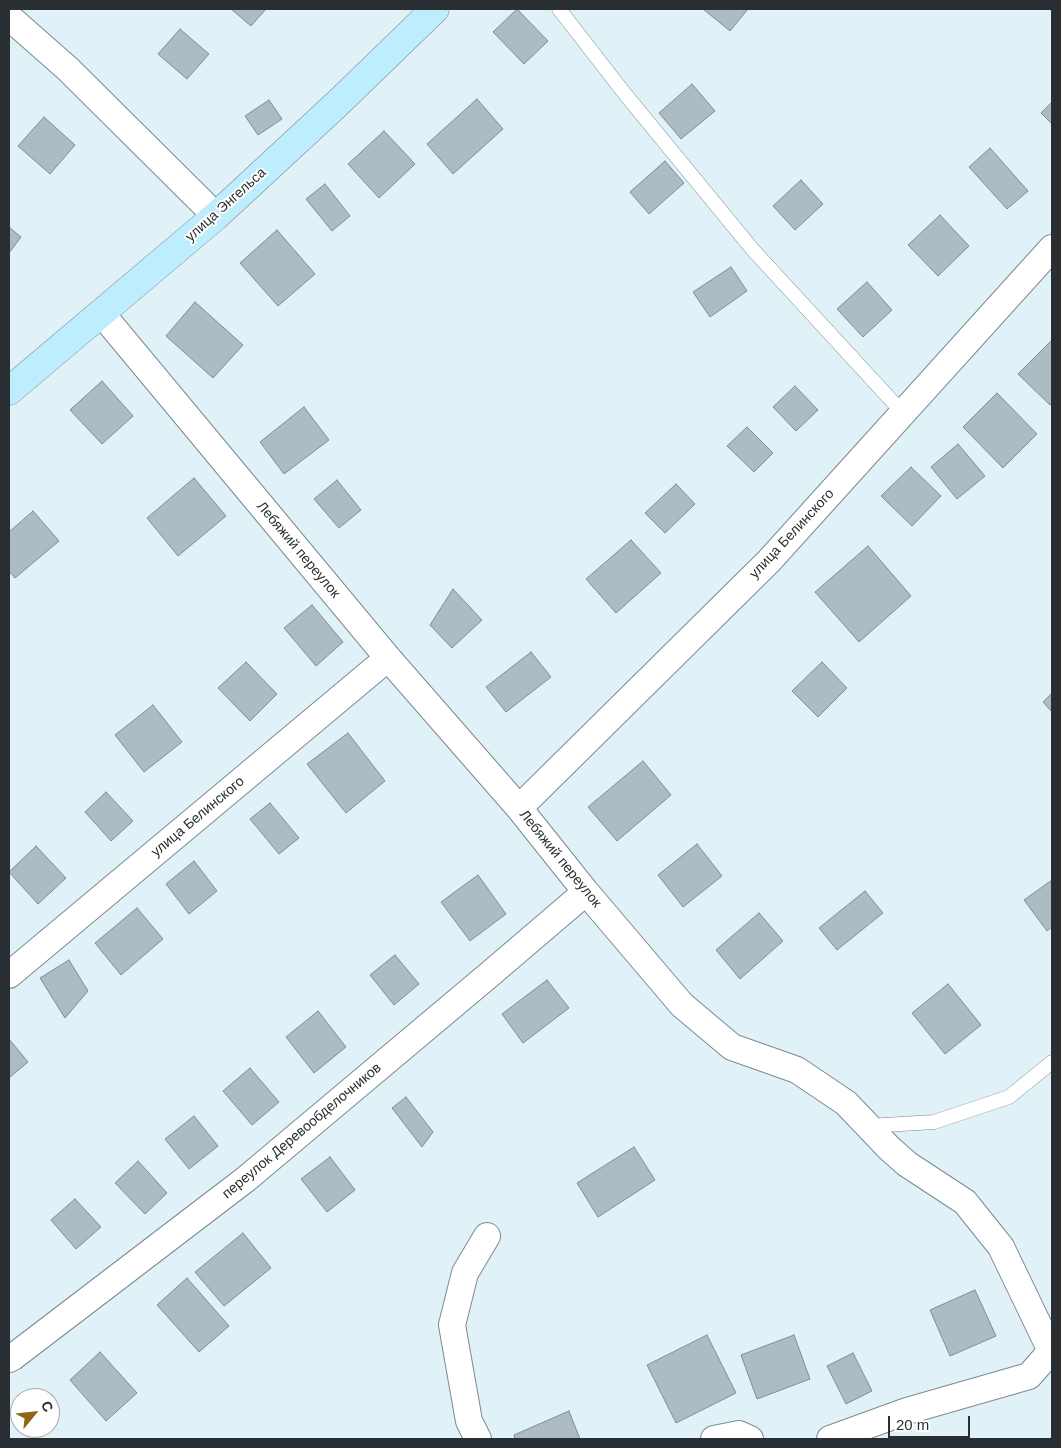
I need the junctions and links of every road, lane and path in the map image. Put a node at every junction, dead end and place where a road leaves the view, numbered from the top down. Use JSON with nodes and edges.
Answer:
{"nodes":[{"id":1,"x":435,"y":9,"type":"edge"},
{"id":2,"x":559,"y":9,"type":"edge"},
{"id":3,"x":19,"y":17,"type":"edge"},
{"id":4,"x":216,"y":216,"type":"junction"},
{"id":5,"x":1052,"y":248,"type":"edge"},
{"id":6,"x":102,"y":314,"type":"junction"},
{"id":7,"x":9,"y":391,"type":"edge"},
{"id":8,"x":903,"y":412,"type":"junction"},
{"id":9,"x":388,"y":658,"type":"junction"},
{"id":10,"x":519,"y":808,"type":"junction"},
{"id":11,"x":586,"y":892,"type":"junction"},
{"id":12,"x":9,"y":975,"type":"edge"},
{"id":13,"x":1052,"y":1062,"type":"edge"},
{"id":14,"x":868,"y":1126,"type":"junction"},
{"id":15,"x":488,"y":1236,"type":"dead end"},
{"id":16,"x":1052,"y":1351,"type":"edge"},
{"id":17,"x":9,"y":1359,"type":"edge"},
{"id":18,"x":478,"y":1439,"type":"edge"},
{"id":19,"x":714,"y":1439,"type":"edge"},
{"id":20,"x":750,"y":1439,"type":"edge"},
{"id":21,"x":830,"y":1439,"type":"edge"}],
"edges":[{"from":1,"to":4,"type":"street","name":"улица Энгельса"},
{"from":2,"to":8,"type":"lane"},
{"from":3,"to":4,"type":"street"},
{"from":4,"to":6,"type":"street","name":"улица Энгельса"},
{"from":5,"to":8,"type":"street","name":"улица Белинского"},
{"from":6,"to":7,"type":"street","name":"улица Энгельса"},
{"from":6,"to":9,"type":"street","name":"Лебяжий переулок"},
{"from":8,"to":10,"type":"street","name":"улица Белинского"},
{"from":9,"to":10,"type":"street","name":"Лебяжий переулок"},
{"from":9,"to":12,"type":"street","name":"улица Белинского"},
{"from":10,"to":11,"type":"street","name":"Лебяжий переулок"},
{"from":11,"to":14,"type":"street","name":"Лебяжий переулок"},
{"from":11,"to":17,"type":"street","name":"переулок Деревообделочников"},
{"from":13,"to":14,"type":"lane"},
{"from":14,"to":16,"type":"street","name":"Лебяжий переулок"},
{"from":15,"to":18,"type":"street"},
{"from":16,"to":21,"type":"street"},
{"from":19,"to":20,"type":"street"}]}
